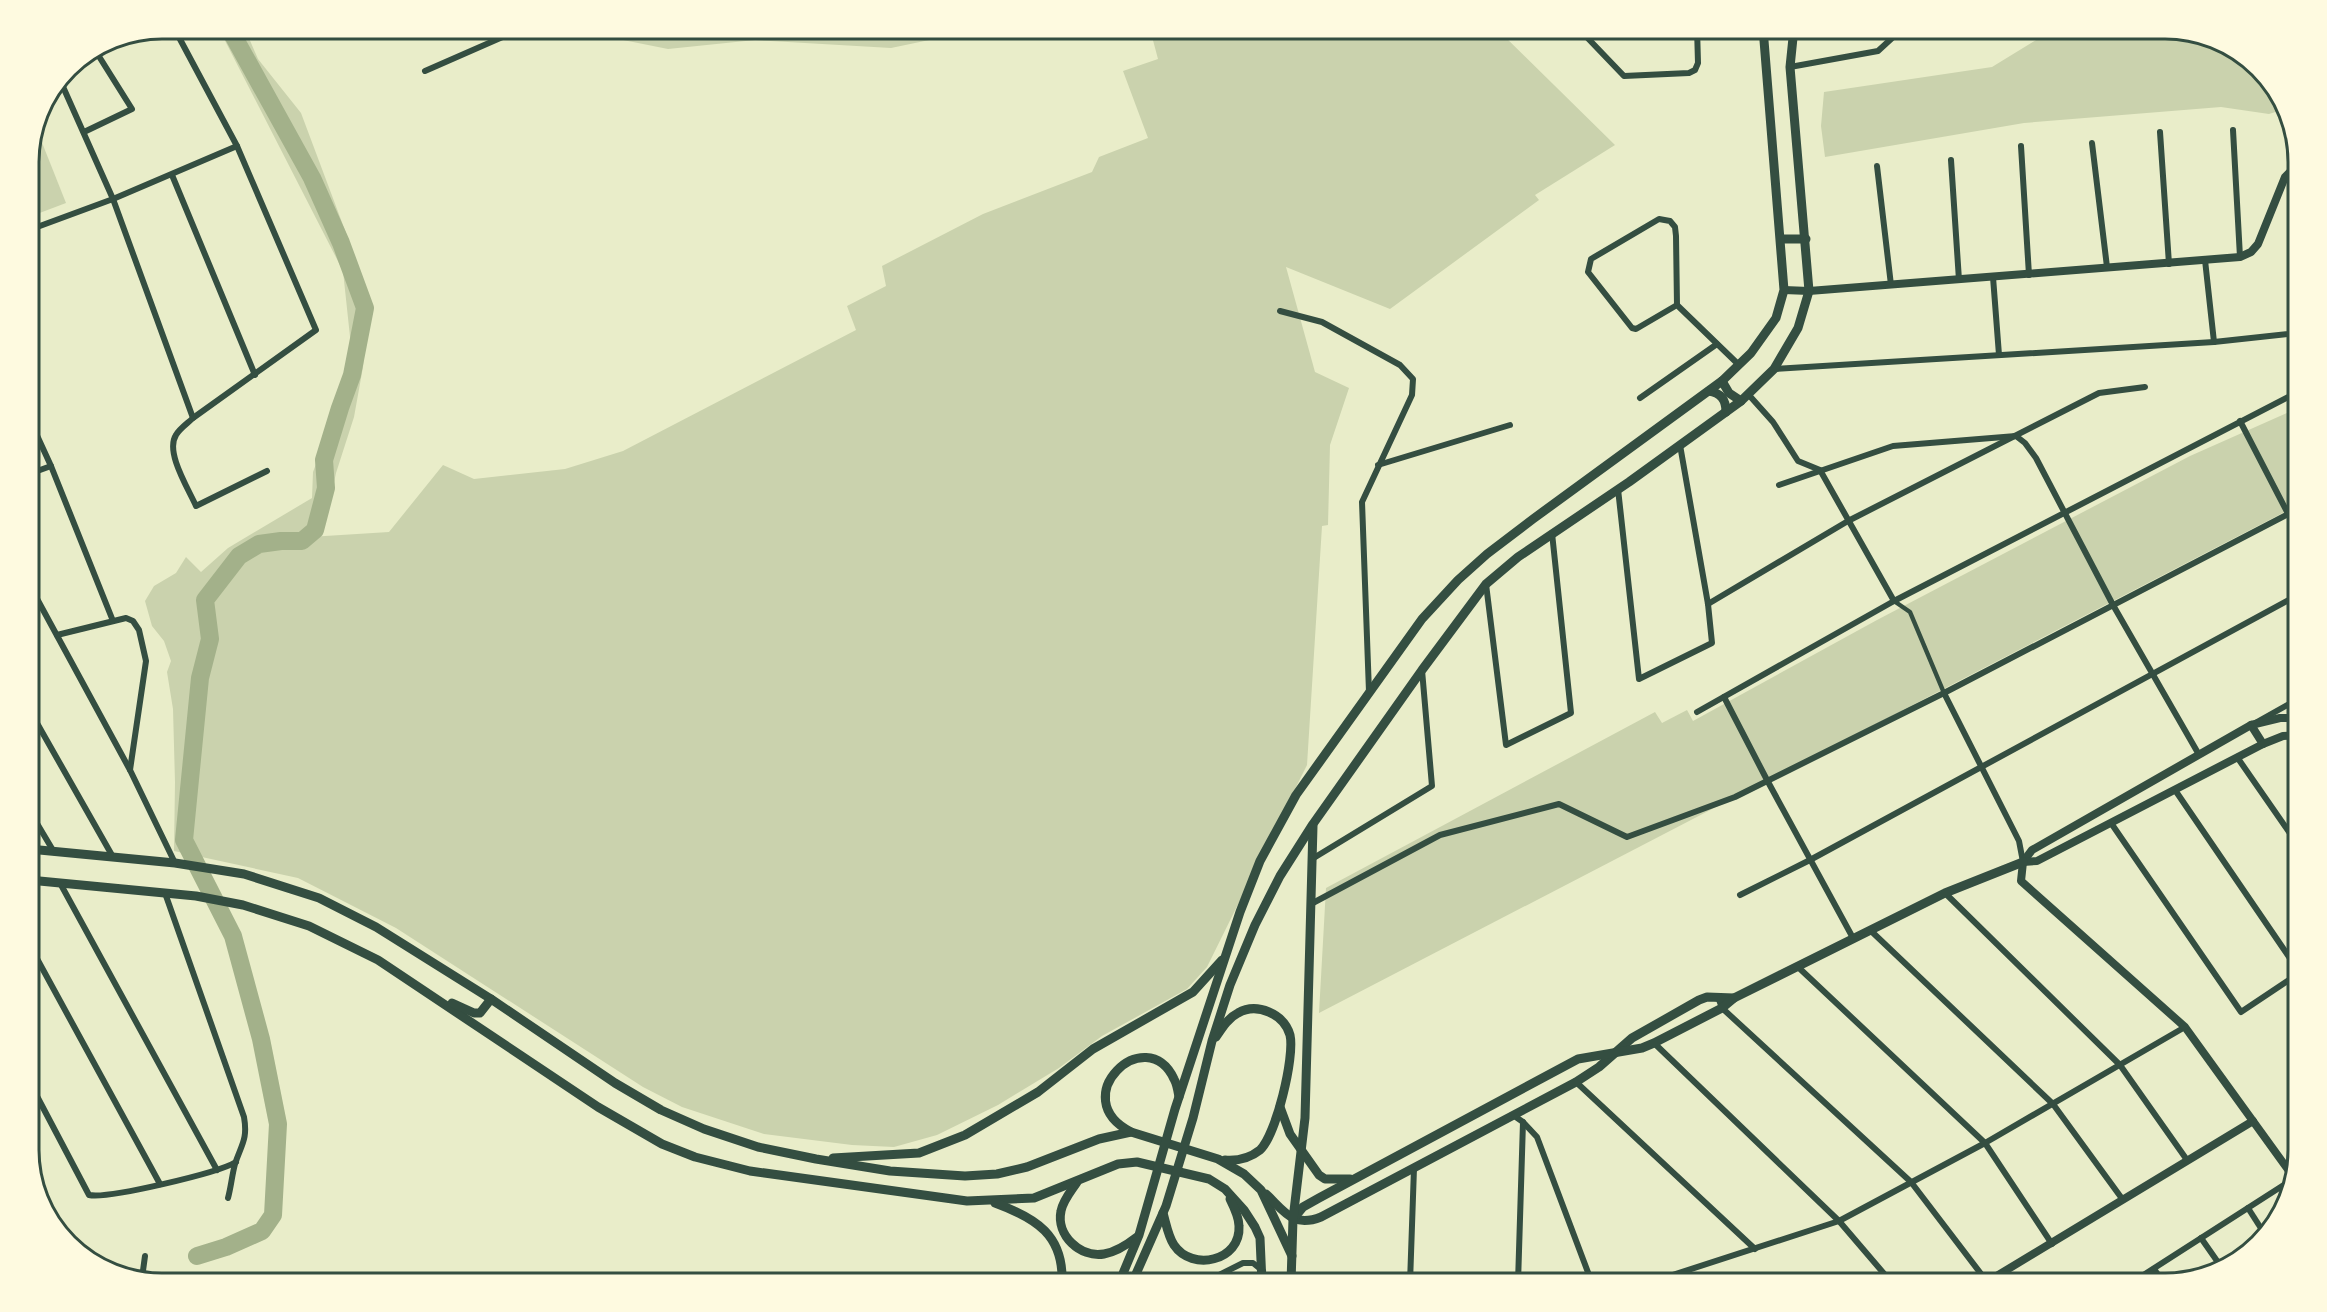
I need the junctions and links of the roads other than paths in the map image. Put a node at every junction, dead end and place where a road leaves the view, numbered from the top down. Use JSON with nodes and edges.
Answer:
{"nodes":[{"id":1,"x":180,"y":39,"type":"edge"},
{"id":2,"x":497,"y":39,"type":"edge"},
{"id":3,"x":1589,"y":39,"type":"edge"},
{"id":4,"x":1697,"y":39,"type":"edge"},
{"id":5,"x":1763,"y":39,"type":"edge"},
{"id":6,"x":1793,"y":39,"type":"edge"},
{"id":7,"x":1891,"y":39,"type":"edge"},
{"id":8,"x":99,"y":57,"type":"edge"},
{"id":9,"x":1790,"y":68,"type":"junction"},
{"id":10,"x":425,"y":70,"type":"dead end"},
{"id":11,"x":64,"y":89,"type":"edge"},
{"id":12,"x":2233,"y":130,"type":"dead end"},
{"id":13,"x":84,"y":132,"type":"junction"},
{"id":14,"x":2160,"y":132,"type":"dead end"},
{"id":15,"x":2092,"y":143,"type":"dead end"},
{"id":16,"x":237,"y":146,"type":"junction"},
{"id":17,"x":2021,"y":146,"type":"dead end"},
{"id":18,"x":1951,"y":160,"type":"dead end"},
{"id":19,"x":1877,"y":166,"type":"dead end"},
{"id":20,"x":2288,"y":174,"type":"edge"},
{"id":21,"x":172,"y":175,"type":"junction"},
{"id":22,"x":112,"y":199,"type":"junction"},
{"id":23,"x":39,"y":226,"type":"edge"},
{"id":24,"x":1806,"y":238,"type":"junction"},
{"id":25,"x":1781,"y":239,"type":"junction"},
{"id":26,"x":2240,"y":257,"type":"junction"},
{"id":27,"x":2205,"y":260,"type":"junction"},
{"id":28,"x":2169,"y":264,"type":"junction"},
{"id":29,"x":2107,"y":267,"type":"junction"},
{"id":30,"x":2029,"y":275,"type":"junction"},
{"id":31,"x":1993,"y":277,"type":"junction"},
{"id":32,"x":1959,"y":280,"type":"junction"},
{"id":33,"x":1891,"y":285,"type":"junction"},
{"id":34,"x":1784,"y":290,"type":"junction"},
{"id":35,"x":1809,"y":291,"type":"junction"},
{"id":36,"x":1677,"y":305,"type":"junction"},
{"id":37,"x":1280,"y":310,"type":"dead end"},
{"id":38,"x":2288,"y":334,"type":"edge"},
{"id":39,"x":2214,"y":342,"type":"junction"},
{"id":40,"x":1717,"y":344,"type":"junction"},
{"id":41,"x":1999,"y":355,"type":"junction"},
{"id":42,"x":1739,"y":365,"type":"junction"},
{"id":43,"x":1774,"y":369,"type":"junction"},
{"id":44,"x":255,"y":375,"type":"junction"},
{"id":45,"x":1722,"y":381,"type":"junction"},
{"id":46,"x":2145,"y":387,"type":"dead end"},
{"id":47,"x":1709,"y":391,"type":"junction"},
{"id":48,"x":2288,"y":397,"type":"edge"},
{"id":49,"x":1640,"y":398,"type":"dead end"},
{"id":50,"x":1745,"y":398,"type":"junction"},
{"id":51,"x":1726,"y":412,"type":"junction"},
{"id":52,"x":193,"y":418,"type":"junction"},
{"id":53,"x":2240,"y":421,"type":"junction"},
{"id":54,"x":1510,"y":425,"type":"dead end"},
{"id":55,"x":2016,"y":436,"type":"junction"},
{"id":56,"x":39,"y":440,"type":"edge"},
{"id":57,"x":1680,"y":445,"type":"junction"},
{"id":58,"x":1378,"y":465,"type":"junction"},
{"id":59,"x":51,"y":466,"type":"junction"},
{"id":60,"x":39,"y":470,"type":"edge"},
{"id":61,"x":1820,"y":470,"type":"junction"},
{"id":62,"x":267,"y":471,"type":"dead end"},
{"id":63,"x":1779,"y":485,"type":"dead end"},
{"id":64,"x":1618,"y":489,"type":"junction"},
{"id":65,"x":2065,"y":512,"type":"junction"},
{"id":66,"x":2288,"y":512,"type":"edge"},
{"id":67,"x":2288,"y":515,"type":"edge"},
{"id":68,"x":1848,"y":521,"type":"junction"},
{"id":69,"x":1552,"y":533,"type":"junction"},
{"id":70,"x":1486,"y":584,"type":"junction"},
{"id":71,"x":2288,"y":600,"type":"edge"},
{"id":72,"x":1894,"y":601,"type":"junction"},
{"id":73,"x":39,"y":602,"type":"edge"},
{"id":74,"x":1708,"y":604,"type":"junction"},
{"id":75,"x":2113,"y":605,"type":"junction"},
{"id":76,"x":114,"y":621,"type":"junction"},
{"id":77,"x":57,"y":635,"type":"junction"},
{"id":78,"x":1422,"y":669,"type":"junction"},
{"id":79,"x":2153,"y":674,"type":"junction"},
{"id":80,"x":1944,"y":693,"type":"junction"},
{"id":81,"x":1369,"y":696,"type":"junction"},
{"id":82,"x":1724,"y":697,"type":"junction"},
{"id":83,"x":2288,"y":705,"type":"edge"},
{"id":84,"x":1697,"y":712,"type":"dead end"},
{"id":85,"x":2288,"y":718,"type":"edge"},
{"id":86,"x":2251,"y":725,"type":"junction"},
{"id":87,"x":39,"y":727,"type":"edge"},
{"id":88,"x":2288,"y":736,"type":"edge"},
{"id":89,"x":2263,"y":744,"type":"junction"},
{"id":90,"x":2198,"y":753,"type":"junction"},
{"id":91,"x":2237,"y":757,"type":"junction"},
{"id":92,"x":1981,"y":766,"type":"junction"},
{"id":93,"x":130,"y":770,"type":"junction"},
{"id":94,"x":1767,"y":780,"type":"junction"},
{"id":95,"x":2175,"y":790,"type":"junction"},
{"id":96,"x":2111,"y":823,"type":"junction"},
{"id":97,"x":1313,"y":824,"type":"junction"},
{"id":98,"x":39,"y":827,"type":"edge"},
{"id":99,"x":2288,"y":831,"type":"edge"},
{"id":100,"x":39,"y":850,"type":"edge"},
{"id":101,"x":54,"y":852,"type":"junction"},
{"id":102,"x":113,"y":857,"type":"junction"},
{"id":103,"x":1312,"y":859,"type":"junction"},
{"id":104,"x":1810,"y":860,"type":"junction"},
{"id":105,"x":2023,"y":862,"type":"junction"},
{"id":106,"x":175,"y":863,"type":"junction"},
{"id":107,"x":39,"y":881,"type":"edge"},
{"id":108,"x":60,"y":883,"type":"junction"},
{"id":109,"x":165,"y":893,"type":"junction"},
{"id":110,"x":1945,"y":893,"type":"junction"},
{"id":111,"x":1740,"y":895,"type":"dead end"},
{"id":112,"x":1311,"y":904,"type":"junction"},
{"id":113,"x":1870,"y":930,"type":"junction"},
{"id":114,"x":1853,"y":938,"type":"junction"},
{"id":115,"x":1225,"y":956,"type":"junction"},
{"id":116,"x":2288,"y":957,"type":"edge"},
{"id":117,"x":39,"y":962,"type":"edge"},
{"id":118,"x":1798,"y":967,"type":"junction"},
{"id":119,"x":2288,"y":979,"type":"edge"},
{"id":120,"x":425,"y":991,"type":"junction"},
{"id":121,"x":1718,"y":997,"type":"junction"},
{"id":122,"x":1734,"y":998,"type":"junction"},
{"id":123,"x":490,"y":999,"type":"junction"},
{"id":124,"x":1722,"y":1008,"type":"junction"},
{"id":125,"x":2185,"y":1027,"type":"junction"},
{"id":126,"x":1212,"y":1041,"type":"junction"},
{"id":127,"x":1654,"y":1043,"type":"junction"},
{"id":128,"x":1615,"y":1053,"type":"junction"},
{"id":129,"x":2120,"y":1065,"type":"junction"},
{"id":130,"x":1576,"y":1082,"type":"junction"},
{"id":131,"x":1179,"y":1097,"type":"junction"},
{"id":132,"x":39,"y":1101,"type":"edge"},
{"id":133,"x":1280,"y":1104,"type":"junction"},
{"id":134,"x":2053,"y":1104,"type":"junction"},
{"id":135,"x":1513,"y":1116,"type":"junction"},
{"id":136,"x":2253,"y":1121,"type":"junction"},
{"id":137,"x":1524,"y":1122,"type":"junction"},
{"id":138,"x":1131,"y":1132,"type":"junction"},
{"id":139,"x":1985,"y":1143,"type":"junction"},
{"id":140,"x":1302,"y":1153,"type":"junction"},
{"id":141,"x":816,"y":1159,"type":"junction"},
{"id":142,"x":1218,"y":1159,"type":"junction"},
{"id":143,"x":2187,"y":1160,"type":"junction"},
{"id":144,"x":236,"y":1162,"type":"junction"},
{"id":145,"x":1414,"y":1168,"type":"junction"},
{"id":146,"x":2287,"y":1168,"type":"edge"},
{"id":147,"x":217,"y":1170,"type":"junction"},
{"id":148,"x":1353,"y":1179,"type":"junction"},
{"id":149,"x":1078,"y":1181,"type":"junction"},
{"id":150,"x":1911,"y":1182,"type":"junction"},
{"id":151,"x":160,"y":1184,"type":"junction"},
{"id":152,"x":2283,"y":1186,"type":"edge"},
{"id":153,"x":1225,"y":1189,"type":"junction"},
{"id":154,"x":1261,"y":1190,"type":"junction"},
{"id":155,"x":228,"y":1198,"type":"dead end"},
{"id":156,"x":2123,"y":1200,"type":"junction"},
{"id":157,"x":990,"y":1201,"type":"junction"},
{"id":158,"x":2248,"y":1209,"type":"junction"},
{"id":159,"x":1164,"y":1210,"type":"junction"},
{"id":160,"x":1293,"y":1220,"type":"junction"},
{"id":161,"x":1839,"y":1221,"type":"junction"},
{"id":162,"x":2261,"y":1227,"type":"edge"},
{"id":163,"x":1139,"y":1235,"type":"junction"},
{"id":164,"x":2201,"y":1238,"type":"junction"},
{"id":165,"x":2052,"y":1244,"type":"junction"},
{"id":166,"x":1755,"y":1249,"type":"junction"},
{"id":167,"x":145,"y":1256,"type":"dead end"},
{"id":168,"x":1292,"y":1256,"type":"junction"},
{"id":169,"x":2217,"y":1261,"type":"edge"},
{"id":170,"x":2154,"y":1269,"type":"junction"},
{"id":171,"x":143,"y":1271,"type":"edge"},
{"id":172,"x":1263,"y":1271,"type":"joint"},
{"id":173,"x":1061,"y":1273,"type":"edge"},
{"id":174,"x":1123,"y":1273,"type":"edge"},
{"id":175,"x":1137,"y":1273,"type":"edge"},
{"id":176,"x":1224,"y":1273,"type":"edge"},
{"id":177,"x":1291,"y":1273,"type":"edge"},
{"id":178,"x":1410,"y":1273,"type":"edge"},
{"id":179,"x":1518,"y":1273,"type":"edge"},
{"id":180,"x":1588,"y":1273,"type":"edge"},
{"id":181,"x":1682,"y":1273,"type":"edge"},
{"id":182,"x":1883,"y":1273,"type":"edge"},
{"id":183,"x":1979,"y":1273,"type":"edge"},
{"id":184,"x":2004,"y":1273,"type":"edge"},
{"id":185,"x":2148,"y":1273,"type":"edge"},
{"id":186,"x":2157,"y":1273,"type":"edge"}],
"edges":[{"from":1,"to":16,"type":"street"},
{"from":2,"to":10,"type":"street"},
{"from":3,"to":4,"type":"street"},
{"from":5,"to":25,"type":"main road"},
{"from":6,"to":9,"type":"main road"},
{"from":7,"to":9,"type":"street"},
{"from":8,"to":13,"type":"street"},
{"from":9,"to":24,"type":"main road"},
{"from":11,"to":13,"type":"street"},
{"from":12,"to":26,"type":"street"},
{"from":13,"to":22,"type":"street"},
{"from":14,"to":28,"type":"street"},
{"from":15,"to":29,"type":"street"},
{"from":16,"to":21,"type":"street"},
{"from":16,"to":44,"type":"street"},
{"from":17,"to":30,"type":"street"},
{"from":18,"to":32,"type":"street"},
{"from":19,"to":33,"type":"street"},
{"from":20,"to":26,"type":"street"},
{"from":21,"to":22,"type":"street"},
{"from":21,"to":44,"type":"street"},
{"from":22,"to":23,"type":"street"},
{"from":22,"to":52,"type":"street"},
{"from":24,"to":25,"type":"main road"},
{"from":24,"to":35,"type":"main road"},
{"from":25,"to":34,"type":"main road"},
{"from":26,"to":27,"type":"street"},
{"from":27,"to":28,"type":"street"},
{"from":27,"to":39,"type":"street"},
{"from":28,"to":29,"type":"street"},
{"from":29,"to":30,"type":"street"},
{"from":30,"to":31,"type":"street"},
{"from":31,"to":32,"type":"street"},
{"from":31,"to":41,"type":"street"},
{"from":32,"to":33,"type":"street"},
{"from":33,"to":35,"type":"street"},
{"from":34,"to":35,"type":"street"},
{"from":34,"to":42,"type":"main road"},
{"from":35,"to":43,"type":"main road"},
{"from":36,"to":36,"type":"street"},
{"from":36,"to":40,"type":"street"},
{"from":37,"to":58,"type":"street"},
{"from":38,"to":39,"type":"street"},
{"from":39,"to":41,"type":"street"},
{"from":40,"to":42,"type":"street"},
{"from":40,"to":49,"type":"street"},
{"from":41,"to":43,"type":"street"},
{"from":42,"to":45,"type":"main road"},
{"from":43,"to":50,"type":"main road"},
{"from":44,"to":52,"type":"street"},
{"from":45,"to":47,"type":"main road"},
{"from":45,"to":50,"type":"main road"},
{"from":46,"to":55,"type":"street"},
{"from":47,"to":51,"type":"main road"},
{"from":47,"to":81,"type":"main road"},
{"from":48,"to":53,"type":"street"},
{"from":50,"to":51,"type":"main road"},
{"from":50,"to":61,"type":"street"},
{"from":51,"to":57,"type":"main road"},
{"from":52,"to":62,"type":"street"},
{"from":53,"to":65,"type":"street"},
{"from":53,"to":66,"type":"street"},
{"from":54,"to":58,"type":"street"},
{"from":55,"to":61,"type":"street"},
{"from":55,"to":65,"type":"street"},
{"from":55,"to":68,"type":"street"},
{"from":56,"to":59,"type":"street"},
{"from":57,"to":64,"type":"main road"},
{"from":57,"to":74,"type":"street"},
{"from":58,"to":81,"type":"street"},
{"from":59,"to":60,"type":"street"},
{"from":59,"to":76,"type":"street"},
{"from":61,"to":63,"type":"street"},
{"from":61,"to":68,"type":"street"},
{"from":64,"to":69,"type":"main road"},
{"from":64,"to":74,"type":"street"},
{"from":65,"to":72,"type":"street"},
{"from":65,"to":75,"type":"street"},
{"from":67,"to":75,"type":"street"},
{"from":68,"to":72,"type":"street"},
{"from":68,"to":74,"type":"street"},
{"from":69,"to":70,"type":"main road"},
{"from":69,"to":70,"type":"street"},
{"from":70,"to":78,"type":"main road"},
{"from":71,"to":79,"type":"street"},
{"from":72,"to":80,"type":"street"},
{"from":72,"to":82,"type":"street"},
{"from":73,"to":77,"type":"street"},
{"from":75,"to":79,"type":"street"},
{"from":75,"to":80,"type":"street"},
{"from":76,"to":77,"type":"street"},
{"from":76,"to":93,"type":"street"},
{"from":77,"to":93,"type":"street"},
{"from":78,"to":97,"type":"main road"},
{"from":78,"to":103,"type":"street"},
{"from":79,"to":90,"type":"street"},
{"from":79,"to":92,"type":"street"},
{"from":80,"to":92,"type":"street"},
{"from":80,"to":94,"type":"street"},
{"from":81,"to":115,"type":"main road"},
{"from":82,"to":84,"type":"street"},
{"from":82,"to":94,"type":"street"},
{"from":83,"to":86,"type":"street"},
{"from":85,"to":86,"type":"street"},
{"from":86,"to":89,"type":"street"},
{"from":86,"to":90,"type":"street"},
{"from":87,"to":102,"type":"street"},
{"from":88,"to":89,"type":"street"},
{"from":89,"to":91,"type":"street"},
{"from":90,"to":105,"type":"street"},
{"from":91,"to":95,"type":"street"},
{"from":91,"to":99,"type":"street"},
{"from":92,"to":104,"type":"street"},
{"from":92,"to":105,"type":"street"},
{"from":93,"to":106,"type":"street"},
{"from":94,"to":104,"type":"street"},
{"from":94,"to":112,"type":"street"},
{"from":95,"to":96,"type":"street"},
{"from":95,"to":116,"type":"street"},
{"from":96,"to":105,"type":"street"},
{"from":96,"to":119,"type":"street"},
{"from":97,"to":103,"type":"main road"},
{"from":97,"to":126,"type":"main road"},
{"from":98,"to":101,"type":"street"},
{"from":100,"to":101,"type":"main road"},
{"from":101,"to":102,"type":"main road"},
{"from":102,"to":106,"type":"main road"},
{"from":103,"to":112,"type":"main road"},
{"from":104,"to":111,"type":"street"},
{"from":104,"to":114,"type":"street"},
{"from":105,"to":110,"type":"main road"},
{"from":105,"to":125,"type":"street"},
{"from":106,"to":123,"type":"main road"},
{"from":107,"to":108,"type":"main road"},
{"from":108,"to":109,"type":"main road"},
{"from":108,"to":147,"type":"street"},
{"from":109,"to":120,"type":"main road"},
{"from":109,"to":144,"type":"street"},
{"from":110,"to":113,"type":"main road"},
{"from":110,"to":129,"type":"street"},
{"from":112,"to":140,"type":"main road"},
{"from":113,"to":114,"type":"main road"},
{"from":113,"to":134,"type":"street"},
{"from":114,"to":118,"type":"main road"},
{"from":115,"to":131,"type":"main road"},
{"from":115,"to":141,"type":"main road"},
{"from":117,"to":151,"type":"street"},
{"from":118,"to":122,"type":"main road"},
{"from":118,"to":139,"type":"street"},
{"from":120,"to":123,"type":"main road"},
{"from":120,"to":157,"type":"main road"},
{"from":121,"to":122,"type":"main road"},
{"from":121,"to":124,"type":"street"},
{"from":121,"to":128,"type":"main road"},
{"from":122,"to":124,"type":"main road"},
{"from":123,"to":141,"type":"main road"},
{"from":124,"to":127,"type":"main road"},
{"from":124,"to":150,"type":"street"},
{"from":125,"to":129,"type":"street"},
{"from":125,"to":136,"type":"street"},
{"from":126,"to":133,"type":"main road"},
{"from":126,"to":159,"type":"main road"},
{"from":127,"to":128,"type":"main road"},
{"from":127,"to":161,"type":"street"},
{"from":128,"to":130,"type":"main road"},
{"from":128,"to":148,"type":"main road"},
{"from":129,"to":134,"type":"street"},
{"from":129,"to":143,"type":"street"},
{"from":130,"to":135,"type":"main road"},
{"from":130,"to":166,"type":"street"},
{"from":131,"to":138,"type":"main road"},
{"from":131,"to":163,"type":"main road"},
{"from":132,"to":151,"type":"street"},
{"from":133,"to":140,"type":"main road"},
{"from":133,"to":142,"type":"main road"},
{"from":134,"to":139,"type":"street"},
{"from":134,"to":156,"type":"street"},
{"from":135,"to":137,"type":"street"},
{"from":135,"to":145,"type":"main road"},
{"from":136,"to":143,"type":"street"},
{"from":136,"to":146,"type":"street"},
{"from":137,"to":179,"type":"street"},
{"from":137,"to":180,"type":"street"},
{"from":138,"to":141,"type":"main road"},
{"from":138,"to":142,"type":"main road"},
{"from":139,"to":150,"type":"street"},
{"from":139,"to":165,"type":"street"},
{"from":140,"to":148,"type":"main road"},
{"from":140,"to":160,"type":"main road"},
{"from":142,"to":154,"type":"main road"},
{"from":143,"to":156,"type":"street"},
{"from":144,"to":147,"type":"street"},
{"from":144,"to":155,"type":"street"},
{"from":145,"to":160,"type":"main road"},
{"from":145,"to":178,"type":"street"},
{"from":147,"to":151,"type":"street"},
{"from":148,"to":160,"type":"main road"},
{"from":149,"to":153,"type":"main road"},
{"from":149,"to":157,"type":"main road"},
{"from":149,"to":163,"type":"main road"},
{"from":150,"to":161,"type":"street"},
{"from":150,"to":183,"type":"street"},
{"from":152,"to":158,"type":"street"},
{"from":153,"to":159,"type":"main road"},
{"from":153,"to":172,"type":"main road"},
{"from":154,"to":160,"type":"main road"},
{"from":154,"to":168,"type":"main road"},
{"from":156,"to":165,"type":"street"},
{"from":157,"to":173,"type":"main road"},
{"from":158,"to":162,"type":"street"},
{"from":158,"to":164,"type":"street"},
{"from":159,"to":175,"type":"main road"},
{"from":160,"to":168,"type":"main road"},
{"from":161,"to":166,"type":"street"},
{"from":161,"to":182,"type":"street"},
{"from":163,"to":174,"type":"main road"},
{"from":164,"to":169,"type":"street"},
{"from":164,"to":170,"type":"street"},
{"from":165,"to":184,"type":"street"},
{"from":166,"to":181,"type":"street"},
{"from":167,"to":171,"type":"street"},
{"from":168,"to":177,"type":"main road"},
{"from":170,"to":185,"type":"street"},
{"from":170,"to":186,"type":"street"},
{"from":172,"to":176,"type":"street"}]}
